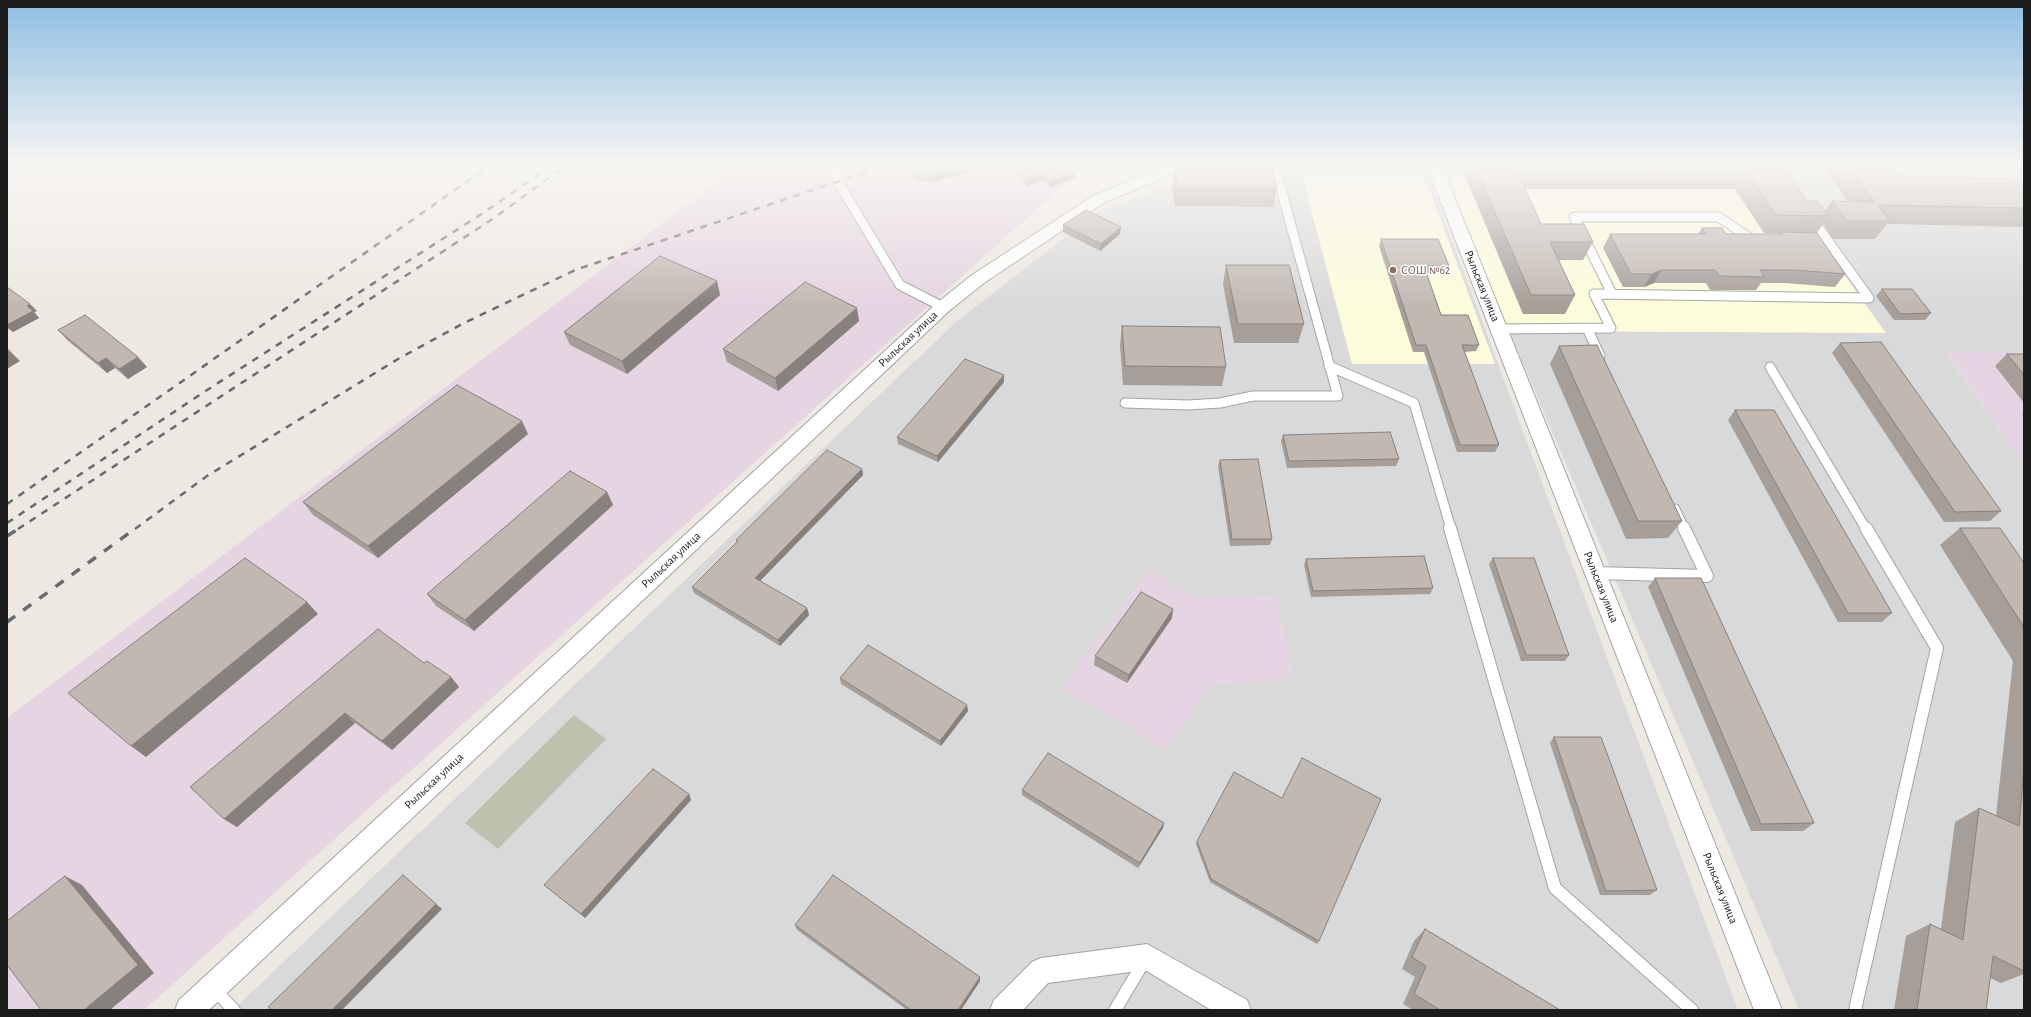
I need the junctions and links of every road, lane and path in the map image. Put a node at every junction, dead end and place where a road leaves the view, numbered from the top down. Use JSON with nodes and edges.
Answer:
{"nodes":[{"id":1,"x":856,"y":211,"type":"edge"},
{"id":2,"x":1080,"y":211,"type":"edge"},
{"id":3,"x":1287,"y":211,"type":"edge"},
{"id":4,"x":1452,"y":211,"type":"edge"},
{"id":5,"x":1807,"y":211,"type":"edge"},
{"id":6,"x":1766,"y":240,"type":"edge"},
{"id":7,"x":1612,"y":294,"type":"junction"},
{"id":8,"x":943,"y":307,"type":"junction"},
{"id":9,"x":1587,"y":328,"type":"junction"},
{"id":10,"x":1499,"y":329,"type":"junction"},
{"id":11,"x":1605,"y":365,"type":"edge"},
{"id":12,"x":1330,"y":366,"type":"junction"},
{"id":13,"x":1770,"y":367,"type":"dead end"},
{"id":14,"x":1126,"y":403,"type":"dead end"},
{"id":15,"x":1670,"y":498,"type":"edge"},
{"id":16,"x":1595,"y":573,"type":"junction"},
{"id":17,"x":1147,"y":957,"type":"junction"},
{"id":18,"x":213,"y":988,"type":"junction"},
{"id":19,"x":189,"y":1010,"type":"edge"},
{"id":20,"x":234,"y":1010,"type":"edge"},
{"id":21,"x":1004,"y":1010,"type":"edge"},
{"id":22,"x":1115,"y":1010,"type":"edge"},
{"id":23,"x":1238,"y":1010,"type":"edge"},
{"id":24,"x":1692,"y":1010,"type":"edge"},
{"id":25,"x":1768,"y":1010,"type":"edge"},
{"id":26,"x":1855,"y":1010,"type":"edge"}],
"edges":[{"from":1,"to":8,"type":"lane"},
{"from":2,"to":8,"type":"street","name":"Рыльская улица"},
{"from":3,"to":12,"type":"lane"},
{"from":4,"to":10,"type":"street","name":"Рыльская улица"},
{"from":5,"to":7,"type":"lane"},
{"from":6,"to":7,"type":"lane"},
{"from":7,"to":9,"type":"lane"},
{"from":8,"to":18,"type":"street","name":"Рыльская улица"},
{"from":9,"to":10,"type":"lane"},
{"from":9,"to":11,"type":"lane"},
{"from":10,"to":16,"type":"street","name":"Рыльская улица"},
{"from":12,"to":14,"type":"lane"},
{"from":12,"to":24,"type":"lane"},
{"from":13,"to":26,"type":"lane"},
{"from":15,"to":16,"type":"lane"},
{"from":16,"to":25,"type":"street","name":"Рыльская улица"},
{"from":17,"to":21,"type":"street"},
{"from":17,"to":22,"type":"lane"},
{"from":17,"to":23,"type":"street"},
{"from":18,"to":19,"type":"street","name":"Рыльская улица"},
{"from":18,"to":20,"type":"lane"}]}
